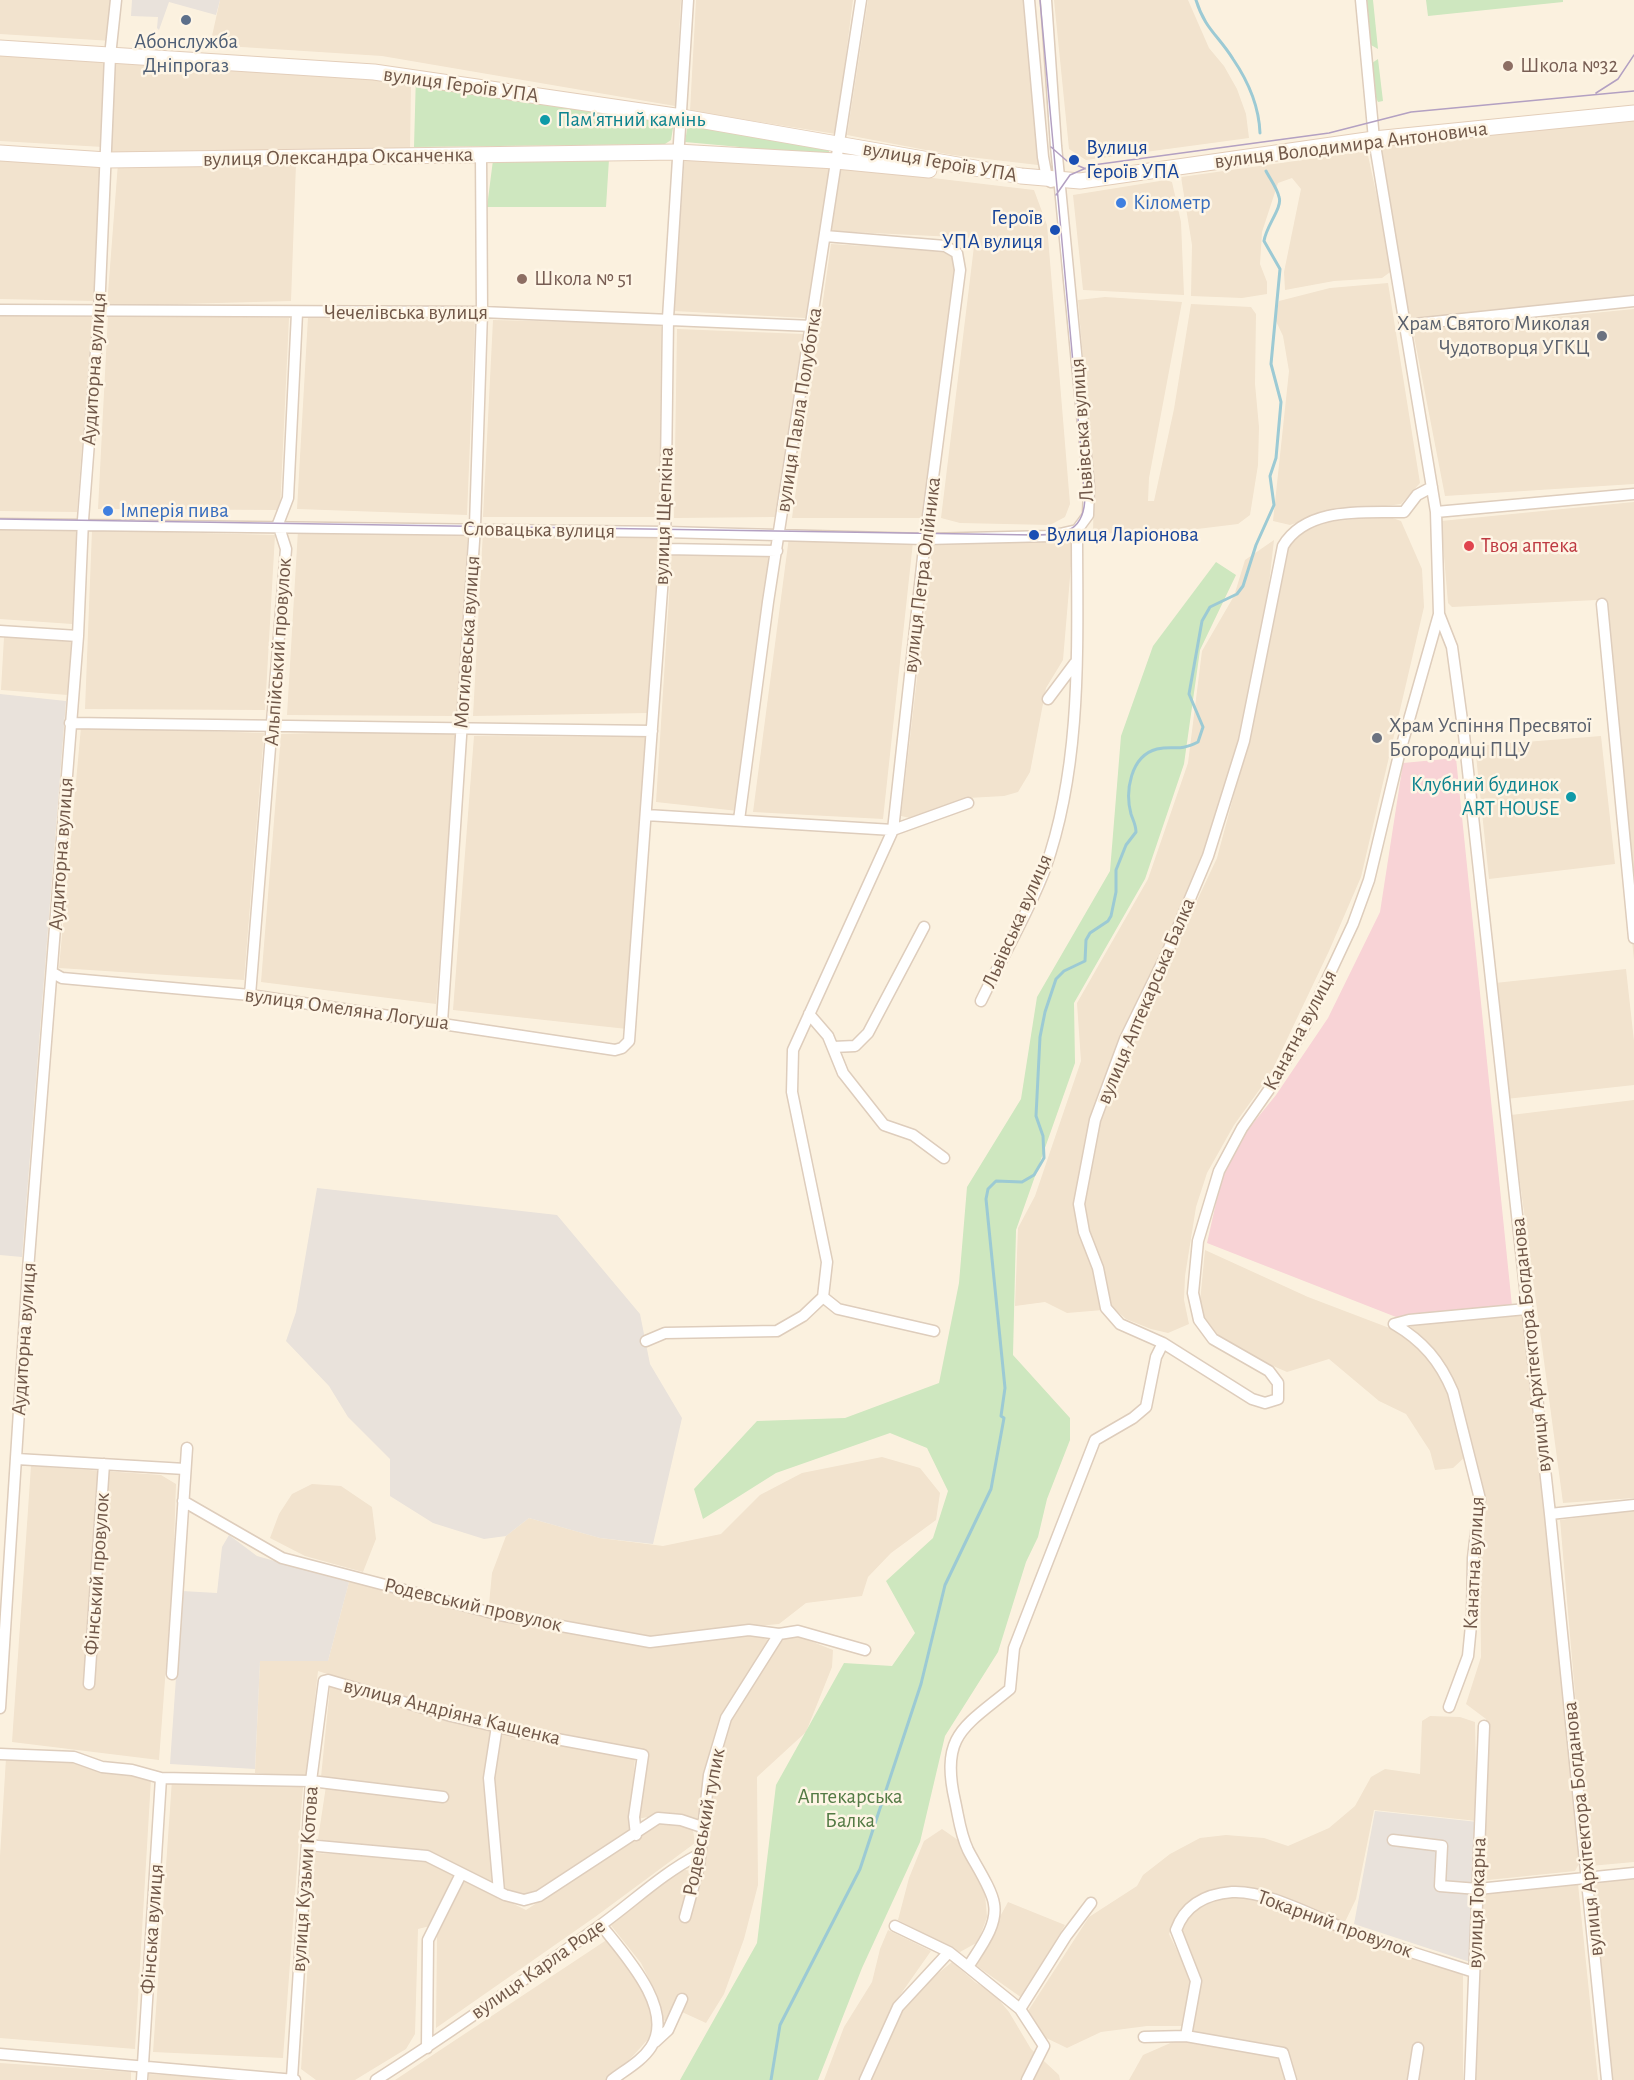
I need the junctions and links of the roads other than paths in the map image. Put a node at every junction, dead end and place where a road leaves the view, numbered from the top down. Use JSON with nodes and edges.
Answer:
{"nodes":[{"id":1,"x":116,"y":0,"type":"edge"},
{"id":2,"x":688,"y":0,"type":"edge"},
{"id":3,"x":861,"y":0,"type":"edge"},
{"id":4,"x":1029,"y":0,"type":"edge"},
{"id":5,"x":1046,"y":0,"type":"edge"},
{"id":6,"x":1361,"y":0,"type":"edge"},
{"id":7,"x":0,"y":48,"type":"edge"},
{"id":8,"x":110,"y":56,"type":"junction"},
{"id":9,"x":1634,"y":113,"type":"edge"},
{"id":10,"x":682,"y":117,"type":"junction"},
{"id":11,"x":1374,"y":139,"type":"junction"},
{"id":12,"x":838,"y":144,"type":"junction"},
{"id":13,"x":677,"y":152,"type":"junction"},
{"id":14,"x":0,"y":153,"type":"edge"},
{"id":15,"x":481,"y":154,"type":"junction"},
{"id":16,"x":106,"y":160,"type":"junction"},
{"id":17,"x":836,"y":160,"type":"junction"},
{"id":18,"x":1058,"y":183,"type":"junction"},
{"id":19,"x":825,"y":236,"type":"junction"},
{"id":20,"x":1634,"y":302,"type":"edge"},
{"id":21,"x":0,"y":310,"type":"edge"},
{"id":22,"x":99,"y":312,"type":"junction"},
{"id":23,"x":482,"y":312,"type":"junction"},
{"id":24,"x":297,"y":313,"type":"junction"},
{"id":25,"x":668,"y":318,"type":"junction"},
{"id":26,"x":1405,"y":325,"type":"junction"},
{"id":27,"x":812,"y":326,"type":"junction"},
{"id":28,"x":1432,"y":487,"type":"junction"},
{"id":29,"x":1634,"y":494,"type":"edge"},
{"id":30,"x":1436,"y":512,"type":"junction"},
{"id":31,"x":0,"y":524,"type":"edge"},
{"id":32,"x":82,"y":526,"type":"junction"},
{"id":33,"x":279,"y":527,"type":"junction"},
{"id":34,"x":474,"y":530,"type":"junction"},
{"id":35,"x":1077,"y":530,"type":"junction"},
{"id":36,"x":665,"y":532,"type":"junction"},
{"id":37,"x":779,"y":535,"type":"junction"},
{"id":38,"x":925,"y":539,"type":"junction"},
{"id":39,"x":665,"y":549,"type":"junction"},
{"id":40,"x":777,"y":551,"type":"junction"},
{"id":41,"x":1602,"y":604,"type":"dead end"},
{"id":42,"x":1439,"y":614,"type":"junction"},
{"id":43,"x":0,"y":631,"type":"edge"},
{"id":44,"x":78,"y":636,"type":"junction"},
{"id":45,"x":1076,"y":663,"type":"junction"},
{"id":46,"x":1048,"y":699,"type":"dead end"},
{"id":47,"x":70,"y":723,"type":"junction"},
{"id":48,"x":272,"y":726,"type":"junction"},
{"id":49,"x":462,"y":727,"type":"junction"},
{"id":50,"x":652,"y":731,"type":"junction"},
{"id":51,"x":968,"y":802,"type":"dead end"},
{"id":52,"x":646,"y":815,"type":"junction"},
{"id":53,"x":739,"y":820,"type":"junction"},
{"id":54,"x":893,"y":830,"type":"junction"},
{"id":55,"x":924,"y":927,"type":"dead end"},
{"id":56,"x":1634,"y":938,"type":"edge"},
{"id":57,"x":53,"y":974,"type":"junction"},
{"id":58,"x":250,"y":995,"type":"junction"},
{"id":59,"x":981,"y":1001,"type":"dead end"},
{"id":60,"x":809,"y":1014,"type":"junction"},
{"id":61,"x":442,"y":1022,"type":"junction"},
{"id":62,"x":631,"y":1032,"type":"joint"},
{"id":63,"x":833,"y":1047,"type":"junction"},
{"id":64,"x":944,"y":1158,"type":"dead end"},
{"id":65,"x":823,"y":1297,"type":"junction"},
{"id":66,"x":1526,"y":1309,"type":"junction"},
{"id":67,"x":934,"y":1331,"type":"dead end"},
{"id":68,"x":646,"y":1341,"type":"dead end"},
{"id":69,"x":1163,"y":1343,"type":"junction"},
{"id":70,"x":187,"y":1448,"type":"dead end"},
{"id":71,"x":17,"y":1459,"type":"junction"},
{"id":72,"x":105,"y":1464,"type":"junction"},
{"id":73,"x":185,"y":1469,"type":"junction"},
{"id":74,"x":183,"y":1501,"type":"junction"},
{"id":75,"x":1634,"y":1505,"type":"edge"},
{"id":76,"x":1550,"y":1514,"type":"junction"},
{"id":77,"x":779,"y":1634,"type":"junction"},
{"id":78,"x":865,"y":1650,"type":"dead end"},
{"id":79,"x":172,"y":1674,"type":"dead end"},
{"id":80,"x":324,"y":1681,"type":"joint"},
{"id":81,"x":89,"y":1684,"type":"dead end"},
{"id":82,"x":1449,"y":1707,"type":"dead end"},
{"id":83,"x":0,"y":1708,"type":"edge"},
{"id":84,"x":497,"y":1726,"type":"junction"},
{"id":85,"x":1484,"y":1726,"type":"dead end"},
{"id":86,"x":0,"y":1754,"type":"edge"},
{"id":87,"x":161,"y":1778,"type":"junction"},
{"id":88,"x":310,"y":1781,"type":"junction"},
{"id":89,"x":443,"y":1797,"type":"dead end"},
{"id":90,"x":702,"y":1827,"type":"junction"},
{"id":91,"x":636,"y":1835,"type":"junction"},
{"id":92,"x":1393,"y":1840,"type":"dead end"},
{"id":93,"x":307,"y":1845,"type":"junction"},
{"id":94,"x":698,"y":1855,"type":"junction"},
{"id":95,"x":1634,"y":1873,"type":"edge"},
{"id":96,"x":461,"y":1874,"type":"junction"},
{"id":97,"x":1588,"y":1878,"type":"junction"},
{"id":98,"x":1478,"y":1889,"type":"junction"},
{"id":99,"x":499,"y":1892,"type":"junction"},
{"id":100,"x":1091,"y":1903,"type":"dead end"},
{"id":101,"x":685,"y":1917,"type":"dead end"},
{"id":102,"x":601,"y":1925,"type":"junction"},
{"id":103,"x":895,"y":1926,"type":"dead end"},
{"id":104,"x":949,"y":1952,"type":"junction"},
{"id":105,"x":968,"y":1967,"type":"junction"},
{"id":106,"x":1474,"y":1972,"type":"junction"},
{"id":107,"x":682,"y":1999,"type":"dead end"},
{"id":108,"x":1020,"y":2009,"type":"junction"},
{"id":109,"x":1186,"y":2036,"type":"junction"},
{"id":110,"x":1144,"y":2037,"type":"dead end"},
{"id":111,"x":655,"y":2042,"type":"junction"},
{"id":112,"x":427,"y":2048,"type":"junction"},
{"id":113,"x":1418,"y":2048,"type":"dead end"},
{"id":114,"x":0,"y":2054,"type":"edge"},
{"id":115,"x":143,"y":2065,"type":"junction"},
{"id":116,"x":293,"y":2079,"type":"edge"},
{"id":117,"x":142,"y":2080,"type":"edge"},
{"id":118,"x":376,"y":2080,"type":"edge"},
{"id":119,"x":612,"y":2080,"type":"edge"},
{"id":120,"x":865,"y":2080,"type":"edge"},
{"id":121,"x":1027,"y":2080,"type":"edge"},
{"id":122,"x":1291,"y":2080,"type":"edge"},
{"id":123,"x":1413,"y":2080,"type":"edge"},
{"id":124,"x":1470,"y":2080,"type":"edge"},
{"id":125,"x":1607,"y":2080,"type":"edge"}],
"edges":[{"from":1,"to":8,"type":"street","name":"Аудиторна вулиця"},
{"from":2,"to":10,"type":"street","name":"вулиця Щепкіна"},
{"from":3,"to":12,"type":"street","name":"вулиця Павла Полуботка"},
{"from":4,"to":18,"type":"street","name":"Львівська вулиця"},
{"from":5,"to":18,"type":"street","name":"Львівська вулиця"},
{"from":6,"to":11,"type":"street","name":"Канатна вулиця"},
{"from":7,"to":8,"type":"street","name":"вулиця Героїв УПА"},
{"from":8,"to":10,"type":"street","name":"вулиця Героїв УПА"},
{"from":8,"to":16,"type":"street","name":"Аудиторна вулиця"},
{"from":9,"to":11,"type":"street","name":"вулиця Володимира Антоновича"},
{"from":10,"to":12,"type":"street","name":"вулиця Героїв УПА"},
{"from":10,"to":13,"type":"street","name":"вулиця Щепкіна"},
{"from":11,"to":18,"type":"street","name":"вулиця Володимира Антоновича"},
{"from":11,"to":26,"type":"street","name":"Канатна вулиця"},
{"from":12,"to":17,"type":"street","name":"вулиця Павла Полуботка"},
{"from":12,"to":18,"type":"street","name":"вулиця Героїв УПА"},
{"from":13,"to":15,"type":"street","name":"вулиця Олександра Оксанченка"},
{"from":13,"to":17,"type":"street","name":"вулиця Героїв УПА"},
{"from":13,"to":25,"type":"street","name":"вулиця Щепкіна"},
{"from":14,"to":16,"type":"street","name":"вулиця Олександра Оксанченка"},
{"from":15,"to":16,"type":"street","name":"вулиця Олександра Оксанченка"},
{"from":15,"to":23,"type":"street","name":"Могилевська вулиця"},
{"from":16,"to":22,"type":"street","name":"Аудиторна вулиця"},
{"from":17,"to":18,"type":"street","name":"вулиця Героїв УПА"},
{"from":17,"to":19,"type":"street","name":"вулиця Павла Полуботка"},
{"from":18,"to":35,"type":"street","name":"Львівська вулиця"},
{"from":19,"to":27,"type":"street","name":"вулиця Павла Полуботка"},
{"from":19,"to":38,"type":"street","name":"вулиця Петра Олійника"},
{"from":20,"to":26,"type":"street"},
{"from":21,"to":22,"type":"street","name":"Чечелівська вулиця"},
{"from":22,"to":24,"type":"street","name":"Чечелівська вулиця"},
{"from":22,"to":32,"type":"street","name":"Аудиторна вулиця"},
{"from":23,"to":24,"type":"street","name":"Чечелівська вулиця"},
{"from":23,"to":25,"type":"street","name":"Чечелівська вулиця"},
{"from":23,"to":34,"type":"street","name":"Могилевська вулиця"},
{"from":24,"to":33,"type":"street","name":"Альпійський провулок"},
{"from":25,"to":27,"type":"street","name":"Чечелівська вулиця"},
{"from":25,"to":36,"type":"street","name":"вулиця Щепкіна"},
{"from":26,"to":28,"type":"street","name":"Канатна вулиця"},
{"from":27,"to":37,"type":"street","name":"вулиця Павла Полуботка"},
{"from":28,"to":30,"type":"street","name":"Канатна вулиця"},
{"from":28,"to":69,"type":"street","name":"вулиця Аптекарська Балка"},
{"from":29,"to":30,"type":"street"},
{"from":30,"to":42,"type":"street","name":"Канатна вулиця"},
{"from":31,"to":32,"type":"street","name":"Словацька вулиця"},
{"from":32,"to":33,"type":"street","name":"Словацька вулиця"},
{"from":32,"to":44,"type":"street","name":"Аудиторна вулиця"},
{"from":33,"to":34,"type":"street","name":"Словацька вулиця"},
{"from":33,"to":48,"type":"street","name":"Альпійський провулок"},
{"from":34,"to":36,"type":"street","name":"Словацька вулиця"},
{"from":34,"to":49,"type":"street","name":"Могилевська вулиця"},
{"from":35,"to":38,"type":"street","name":"Словацька вулиця"},
{"from":35,"to":45,"type":"street","name":"Львівська вулиця"},
{"from":36,"to":37,"type":"street","name":"Словацька вулиця"},
{"from":36,"to":39,"type":"street","name":"вулиця Щепкіна"},
{"from":37,"to":38,"type":"street","name":"Словацька вулиця"},
{"from":37,"to":40,"type":"street","name":"вулиця Павла Полуботка"},
{"from":38,"to":54,"type":"street","name":"вулиця Петра Олійника"},
{"from":39,"to":40,"type":"street"},
{"from":39,"to":50,"type":"street","name":"вулиця Щепкіна"},
{"from":40,"to":53,"type":"street","name":"вулиця Павла Полуботка"},
{"from":41,"to":56,"type":"street"},
{"from":42,"to":66,"type":"street","name":"вулиця Архітектора Богданова"},
{"from":42,"to":69,"type":"street","name":"Канатна вулиця"},
{"from":43,"to":44,"type":"street"},
{"from":44,"to":47,"type":"street","name":"Аудиторна вулиця"},
{"from":45,"to":46,"type":"street"},
{"from":45,"to":59,"type":"street","name":"Львівська вулиця"},
{"from":47,"to":48,"type":"street"},
{"from":47,"to":57,"type":"street","name":"Аудиторна вулиця"},
{"from":48,"to":49,"type":"street"},
{"from":48,"to":58,"type":"street","name":"Альпійський провулок"},
{"from":49,"to":50,"type":"street"},
{"from":49,"to":61,"type":"street","name":"Могилевська вулиця"},
{"from":50,"to":52,"type":"street","name":"вулиця Щепкіна"},
{"from":51,"to":54,"type":"street"},
{"from":52,"to":53,"type":"street"},
{"from":52,"to":62,"type":"street","name":"вулиця Щепкіна"},
{"from":53,"to":54,"type":"street"},
{"from":54,"to":60,"type":"street","name":"вулиця Петра Олійника"},
{"from":55,"to":63,"type":"street"},
{"from":57,"to":58,"type":"street","name":"вулиця Омеляна Логуша"},
{"from":57,"to":71,"type":"street","name":"Аудиторна вулиця"},
{"from":58,"to":61,"type":"street","name":"вулиця Омеляна Логуша"},
{"from":60,"to":63,"type":"street"},
{"from":60,"to":65,"type":"street","name":"вулиця Петра Олійника"},
{"from":61,"to":62,"type":"street","name":"вулиця Омеляна Логуша"},
{"from":63,"to":64,"type":"street"},
{"from":65,"to":67,"type":"street"},
{"from":65,"to":68,"type":"street"},
{"from":66,"to":76,"type":"street","name":"вулиця Архітектора Богданова"},
{"from":66,"to":82,"type":"street","name":"Канатна вулиця"},
{"from":69,"to":105,"type":"street"},
{"from":70,"to":73,"type":"street"},
{"from":71,"to":72,"type":"street","name":"Фінський провулок"},
{"from":71,"to":83,"type":"street","name":"Аудиторна вулиця"},
{"from":72,"to":73,"type":"street","name":"Фінський провулок"},
{"from":72,"to":81,"type":"street","name":"Фінський провулок"},
{"from":73,"to":74,"type":"street"},
{"from":74,"to":77,"type":"street","name":"Родевський провулок"},
{"from":74,"to":79,"type":"street"},
{"from":75,"to":76,"type":"street"},
{"from":76,"to":97,"type":"street","name":"вулиця Архітектора Богданова"},
{"from":77,"to":78,"type":"street","name":"Родевський провулок"},
{"from":77,"to":90,"type":"street","name":"Родевський тупик"},
{"from":80,"to":84,"type":"street","name":"вулиця Андріяна Кащенка"},
{"from":80,"to":88,"type":"street","name":"вулиця Кузьми Котова"},
{"from":84,"to":91,"type":"street","name":"вулиця Андріяна Кащенка"},
{"from":84,"to":99,"type":"street"},
{"from":85,"to":98,"type":"street","name":"вулиця Токарна"},
{"from":86,"to":87,"type":"street"},
{"from":87,"to":88,"type":"street"},
{"from":87,"to":115,"type":"street","name":"Фінська вулиця"},
{"from":88,"to":89,"type":"street"},
{"from":88,"to":93,"type":"street","name":"вулиця Кузьми Котова"},
{"from":90,"to":91,"type":"street"},
{"from":90,"to":94,"type":"street","name":"Родевський тупик"},
{"from":91,"to":99,"type":"street"},
{"from":92,"to":98,"type":"street"},
{"from":93,"to":96,"type":"street"},
{"from":93,"to":116,"type":"street","name":"вулиця Кузьми Котова"},
{"from":94,"to":101,"type":"street","name":"Родевський тупик"},
{"from":94,"to":102,"type":"street","name":"вулиця Карла Роде"},
{"from":95,"to":97,"type":"street"},
{"from":96,"to":99,"type":"street"},
{"from":96,"to":112,"type":"street"},
{"from":97,"to":98,"type":"street"},
{"from":97,"to":125,"type":"street","name":"вулиця Архітектора Богданова"},
{"from":98,"to":106,"type":"street","name":"вулиця Токарна"},
{"from":100,"to":108,"type":"street"},
{"from":102,"to":111,"type":"street"},
{"from":102,"to":112,"type":"street","name":"вулиця Карла Роде"},
{"from":103,"to":104,"type":"street"},
{"from":104,"to":105,"type":"street"},
{"from":104,"to":120,"type":"street"},
{"from":105,"to":108,"type":"street"},
{"from":106,"to":109,"type":"street","name":"Токарний провулок"},
{"from":106,"to":124,"type":"street","name":"вулиця Токарна"},
{"from":107,"to":111,"type":"street"},
{"from":108,"to":121,"type":"street"},
{"from":109,"to":110,"type":"street"},
{"from":109,"to":122,"type":"street"},
{"from":111,"to":119,"type":"street"},
{"from":112,"to":118,"type":"street","name":"вулиця Карла Роде"},
{"from":113,"to":123,"type":"street"},
{"from":114,"to":115,"type":"street"},
{"from":115,"to":116,"type":"street"},
{"from":115,"to":117,"type":"street","name":"Фінська вулиця"}]}
